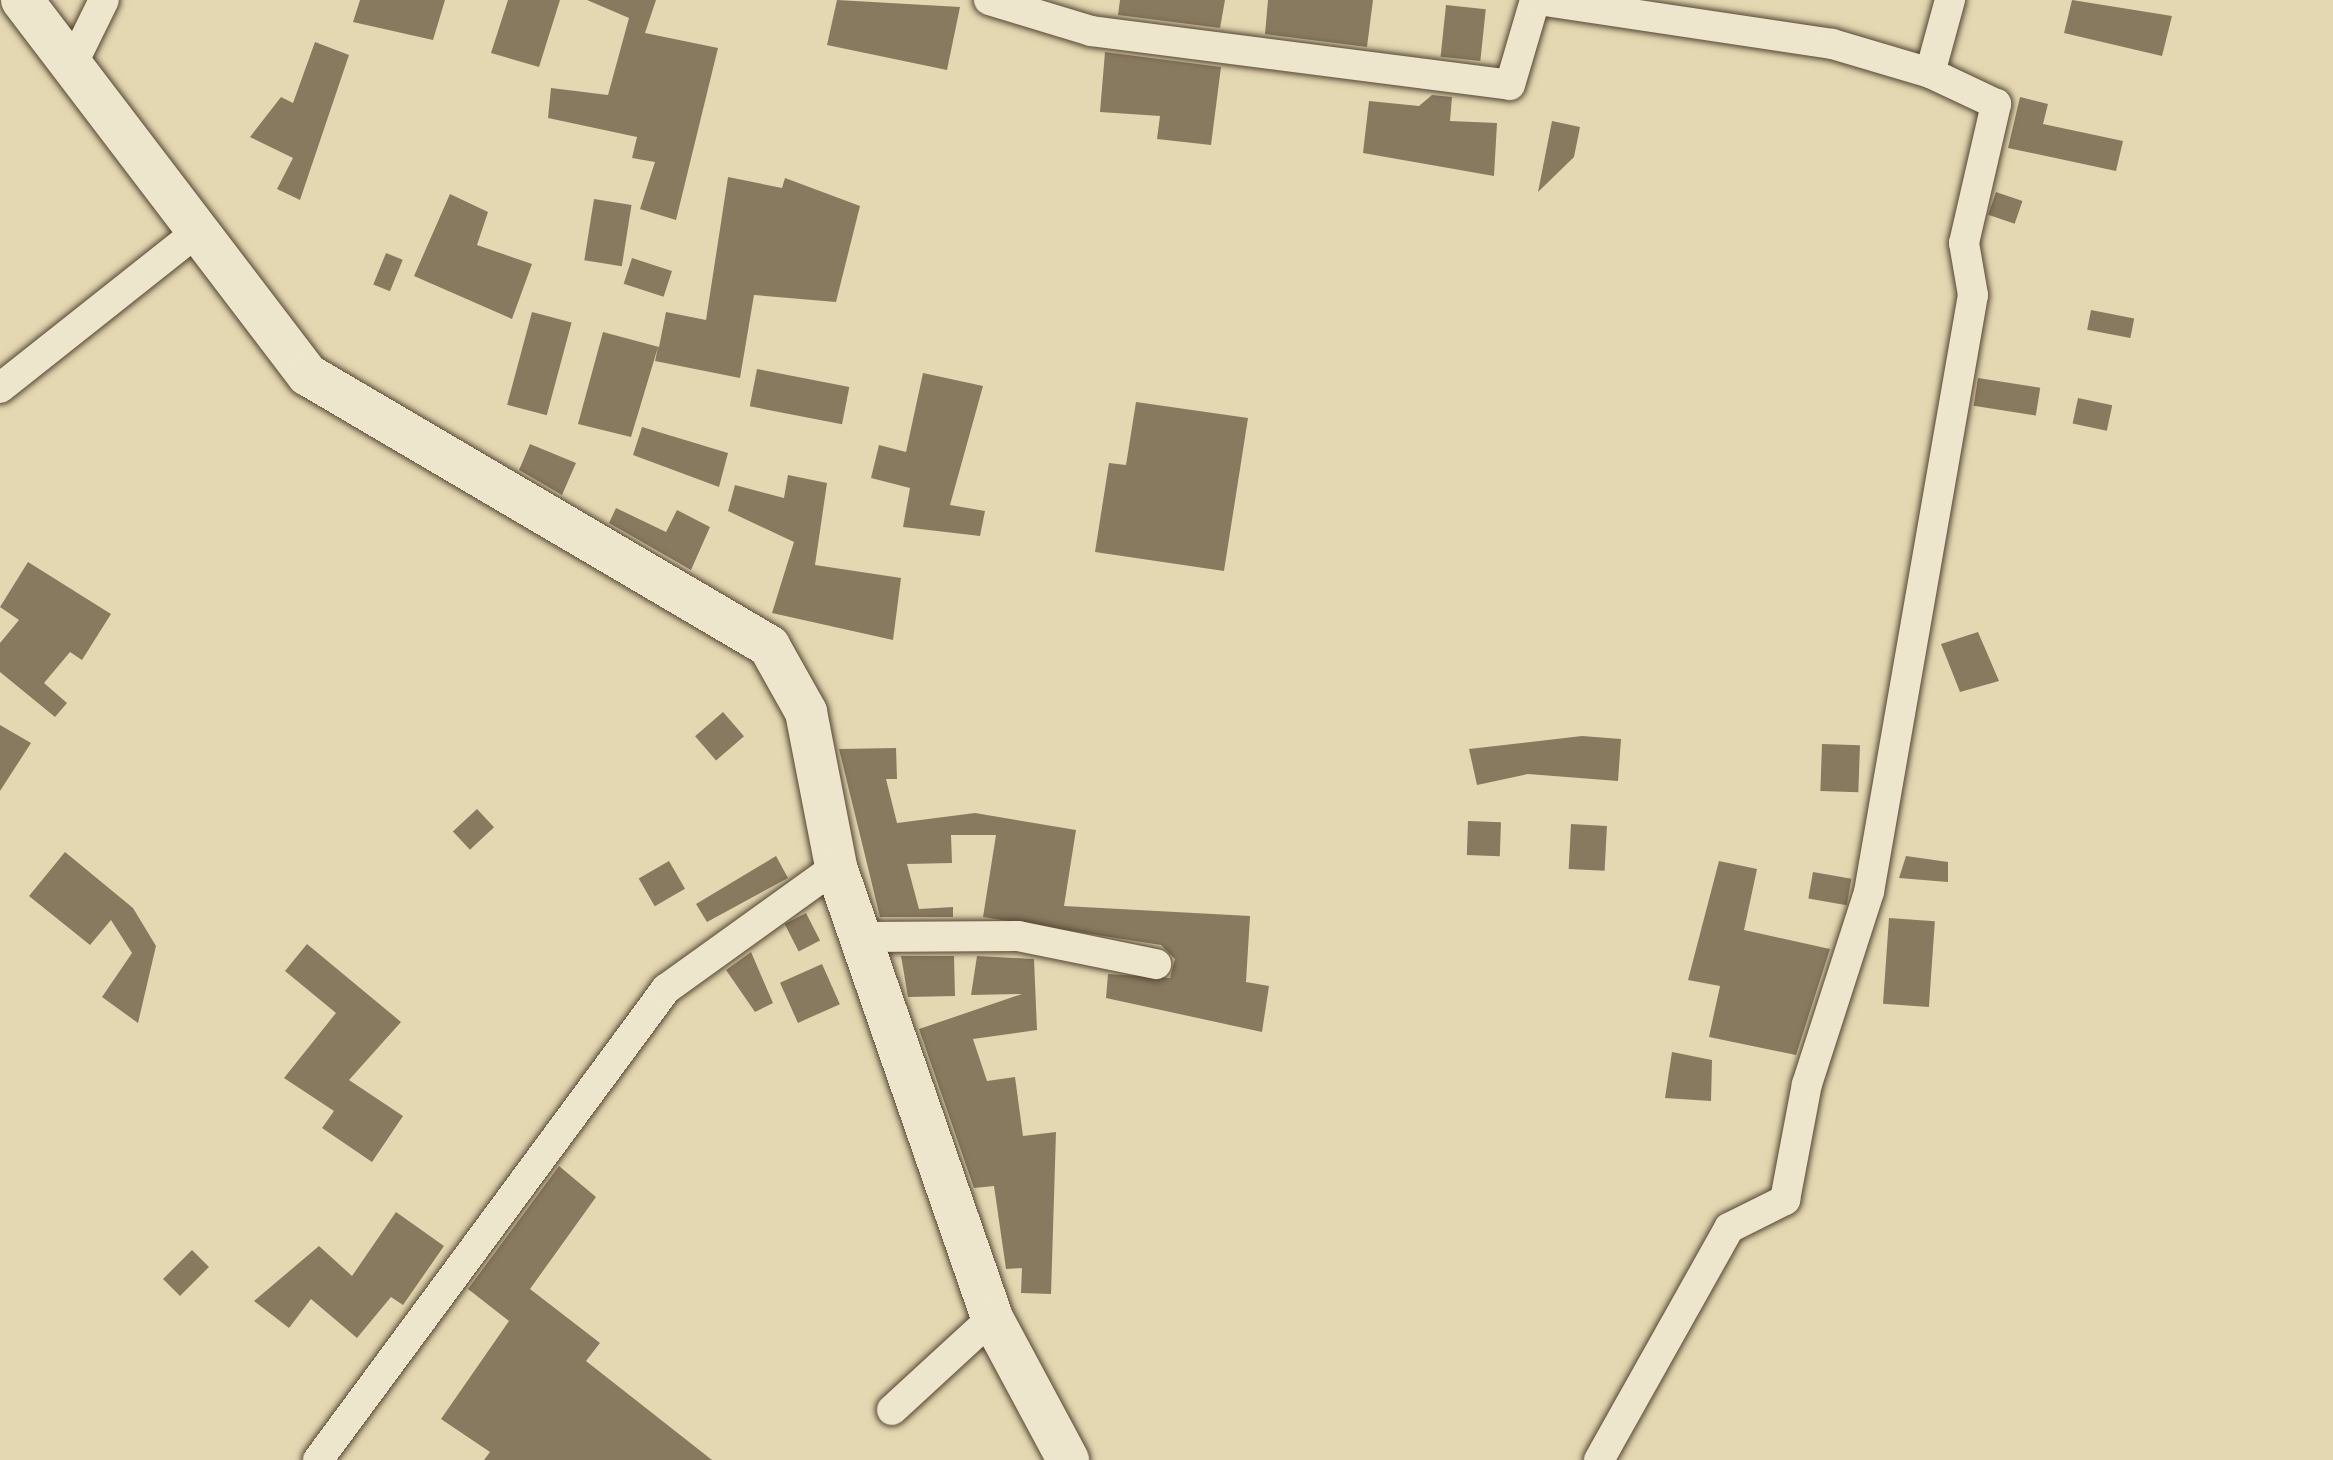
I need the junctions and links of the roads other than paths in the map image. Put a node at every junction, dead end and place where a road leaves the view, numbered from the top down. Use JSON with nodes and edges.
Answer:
{"nodes":[{"id":1,"x":22,"y":0,"type":"edge"},
{"id":2,"x":104,"y":0,"type":"edge"},
{"id":3,"x":988,"y":0,"type":"edge"},
{"id":4,"x":1536,"y":0,"type":"edge"},
{"id":5,"x":1950,"y":0,"type":"edge"},
{"id":6,"x":73,"y":63,"type":"junction"},
{"id":7,"x":1930,"y":74,"type":"junction"},
{"id":8,"x":199,"y":230,"type":"junction"},
{"id":9,"x":0,"y":388,"type":"edge"},
{"id":10,"x":836,"y":867,"type":"junction"},
{"id":11,"x":861,"y":937,"type":"junction"},
{"id":12,"x":1156,"y":964,"type":"dead end"},
{"id":13,"x":992,"y":1318,"type":"junction"},
{"id":14,"x":892,"y":1410,"type":"dead end"},
{"id":15,"x":318,"y":1460,"type":"edge"},
{"id":16,"x":1068,"y":1460,"type":"edge"},
{"id":17,"x":1599,"y":1460,"type":"edge"}],
"edges":[{"from":1,"to":6,"type":"street"},
{"from":2,"to":6,"type":"street"},
{"from":3,"to":4,"type":"street"},
{"from":4,"to":7,"type":"street"},
{"from":5,"to":7,"type":"street"},
{"from":6,"to":8,"type":"street"},
{"from":7,"to":17,"type":"street"},
{"from":8,"to":9,"type":"street"},
{"from":8,"to":10,"type":"street"},
{"from":10,"to":11,"type":"street"},
{"from":10,"to":15,"type":"street"},
{"from":11,"to":12,"type":"street"},
{"from":11,"to":13,"type":"street"},
{"from":13,"to":14,"type":"street"},
{"from":13,"to":16,"type":"street"}]}
